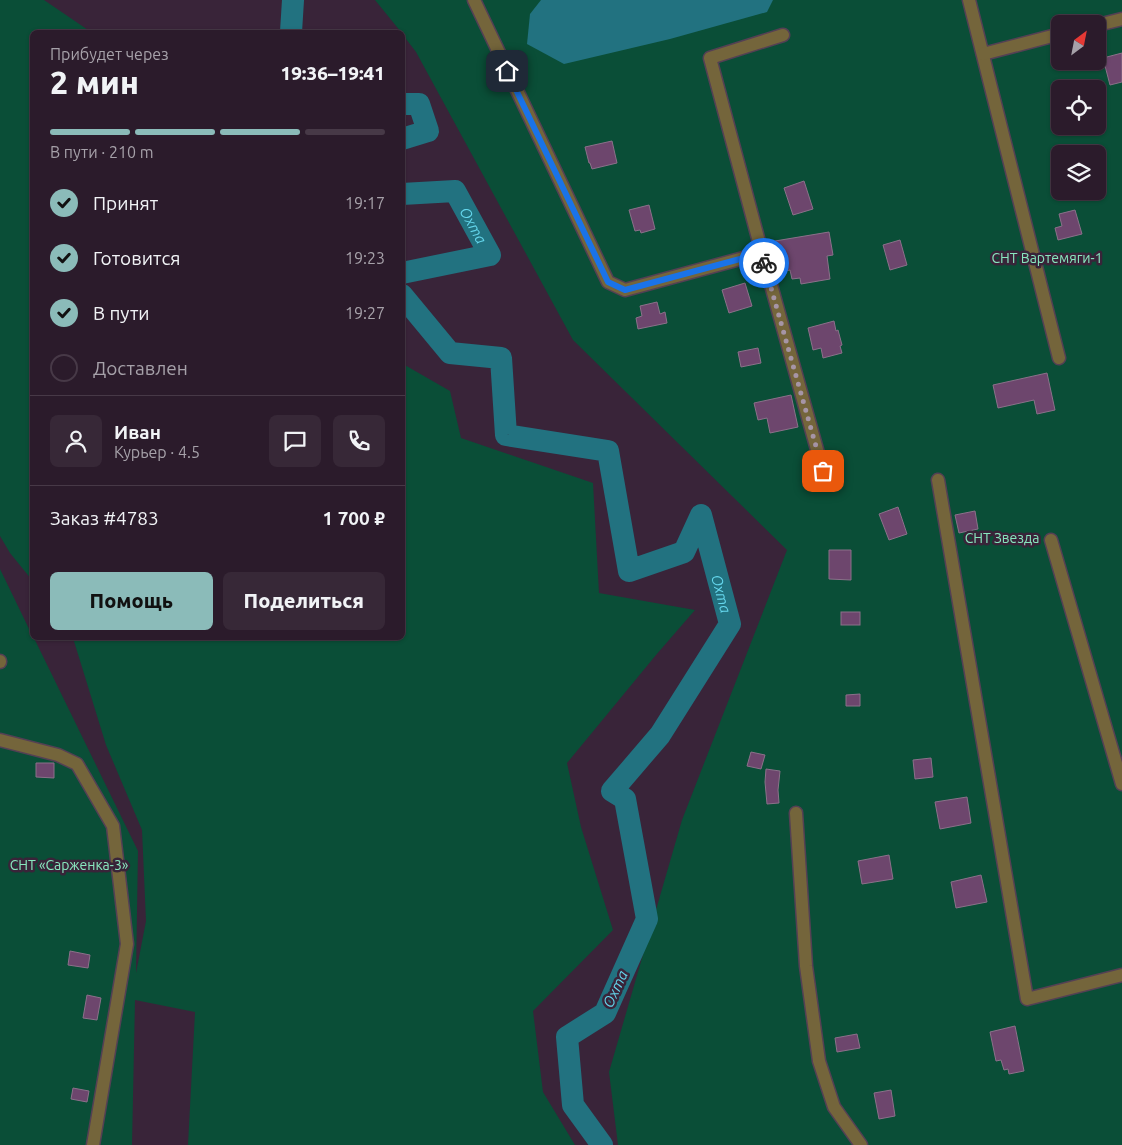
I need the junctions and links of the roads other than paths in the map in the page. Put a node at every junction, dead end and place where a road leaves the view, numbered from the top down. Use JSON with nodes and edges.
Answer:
{"nodes":[{"id":1,"x":474,"y":0,"type":"edge"},
{"id":2,"x":969,"y":0,"type":"edge"},
{"id":3,"x":1122,"y":19,"type":"edge"},
{"id":4,"x":1106,"y":23,"type":"edge"},
{"id":5,"x":783,"y":35,"type":"dead end"},
{"id":6,"x":1051,"y":36,"type":"edge"},
{"id":7,"x":983,"y":54,"type":"junction"},
{"id":8,"x":762,"y":253,"type":"junction"},
{"id":9,"x":1059,"y":358,"type":"dead end"},
{"id":10,"x":823,"y":471,"type":"dead end"},
{"id":11,"x":938,"y":480,"type":"dead end"},
{"id":12,"x":1051,"y":540,"type":"dead end"},
{"id":13,"x":0,"y":740,"type":"edge"},
{"id":14,"x":1122,"y":784,"type":"edge"},
{"id":15,"x":796,"y":813,"type":"dead end"},
{"id":16,"x":1122,"y":975,"type":"edge"},
{"id":17,"x":93,"y":1145,"type":"edge"},
{"id":18,"x":861,"y":1145,"type":"edge"}],
"edges":[{"from":1,"to":8,"type":"street"},
{"from":2,"to":7,"type":"street"},
{"from":3,"to":4,"type":"street"},
{"from":5,"to":8,"type":"street"},
{"from":6,"to":7,"type":"street"},
{"from":7,"to":9,"type":"street"},
{"from":8,"to":10,"type":"street"},
{"from":11,"to":16,"type":"street"},
{"from":12,"to":14,"type":"street"},
{"from":13,"to":17,"type":"street"},
{"from":15,"to":18,"type":"street"}]}
